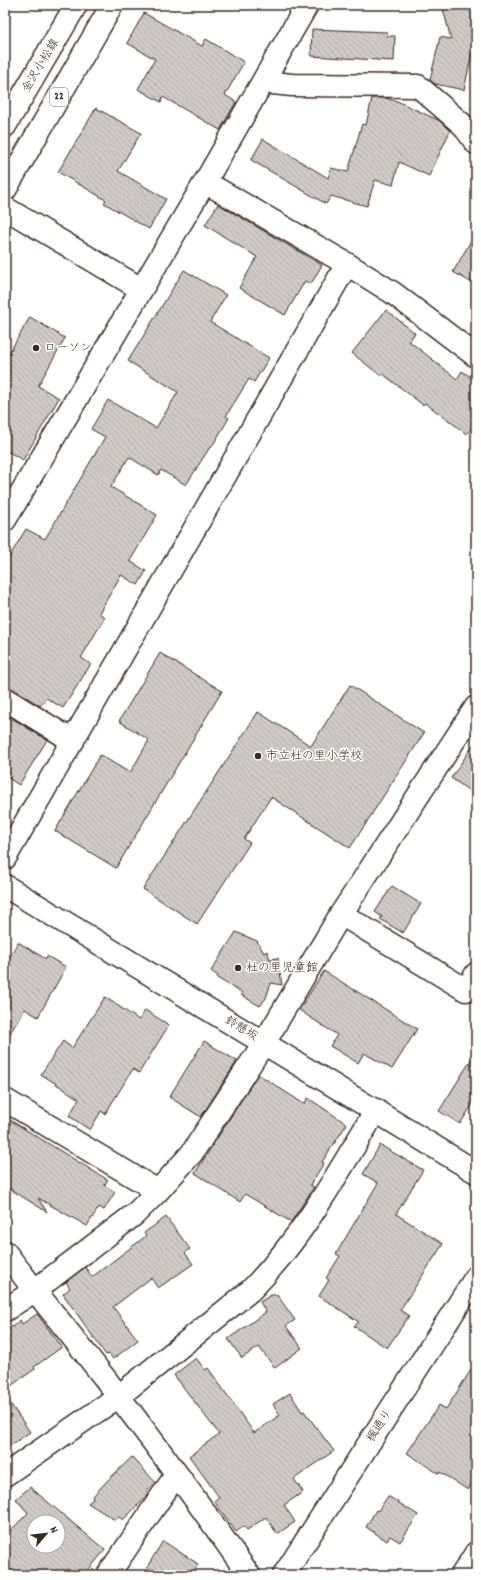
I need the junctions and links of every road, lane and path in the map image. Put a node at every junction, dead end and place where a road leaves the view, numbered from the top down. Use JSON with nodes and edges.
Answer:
{"nodes":[{"id":1,"x":76,"y":5,"type":"edge"},
{"id":2,"x":112,"y":5,"type":"edge"},
{"id":3,"x":307,"y":5,"type":"edge"},
{"id":4,"x":263,"y":82,"type":"junction"},
{"id":5,"x":5,"y":126,"type":"edge"},
{"id":6,"x":476,"y":143,"type":"edge"},
{"id":7,"x":205,"y":182,"type":"junction"},
{"id":8,"x":5,"y":190,"type":"edge"},
{"id":9,"x":5,"y":208,"type":"edge"},
{"id":10,"x":347,"y":264,"type":"junction"},
{"id":11,"x":140,"y":289,"type":"junction"},
{"id":12,"x":476,"y":356,"type":"edge"},
{"id":13,"x":5,"y":520,"type":"edge"},
{"id":14,"x":5,"y":699,"type":"edge"},
{"id":15,"x":476,"y":707,"type":"edge"},
{"id":16,"x":73,"y":742,"type":"junction"},
{"id":17,"x":5,"y":858,"type":"edge"},
{"id":18,"x":5,"y":886,"type":"edge"},
{"id":19,"x":341,"y":914,"type":"junction"},
{"id":20,"x":476,"y":974,"type":"edge"},
{"id":21,"x":264,"y":1043,"type":"junction"},
{"id":22,"x":5,"y":1100,"type":"edge"},
{"id":23,"x":376,"y":1110,"type":"junction"},
{"id":24,"x":476,"y":1172,"type":"edge"},
{"id":25,"x":158,"y":1191,"type":"junction"},
{"id":26,"x":5,"y":1252,"type":"edge"},
{"id":27,"x":476,"y":1277,"type":"edge"},
{"id":28,"x":34,"y":1290,"type":"junction"},
{"id":29,"x":5,"y":1310,"type":"edge"},
{"id":30,"x":119,"y":1396,"type":"junction"},
{"id":31,"x":5,"y":1475,"type":"edge"},
{"id":32,"x":176,"y":1475,"type":"junction"},
{"id":33,"x":476,"y":1553,"type":"edge"},
{"id":34,"x":108,"y":1575,"type":"edge"},
{"id":35,"x":249,"y":1575,"type":"edge"},
{"id":36,"x":284,"y":1575,"type":"edge"},
{"id":37,"x":462,"y":1575,"type":"edge"}],
"edges":[{"from":1,"to":5,"type":"street","name":"金沢小松線"},
{"from":2,"to":8,"type":"street","number":"22"},
{"from":3,"to":4,"type":"street"},
{"from":4,"to":6,"type":"street"},
{"from":4,"to":7,"type":"street"},
{"from":7,"to":10,"type":"street"},
{"from":7,"to":11,"type":"street"},
{"from":9,"to":11,"type":"street"},
{"from":10,"to":12,"type":"street"},
{"from":10,"to":16,"type":"street"},
{"from":11,"to":13,"type":"street"},
{"from":14,"to":16,"type":"street"},
{"from":15,"to":19,"type":"street"},
{"from":16,"to":17,"type":"street"},
{"from":18,"to":21,"type":"street","name":"鈴懸坂"},
{"from":19,"to":20,"type":"street"},
{"from":19,"to":21,"type":"street"},
{"from":21,"to":23,"type":"street","name":"鈴懸坂"},
{"from":21,"to":25,"type":"street"},
{"from":22,"to":25,"type":"street"},
{"from":23,"to":24,"type":"street","name":"鈴懸坂"},
{"from":23,"to":30,"type":"street"},
{"from":25,"to":28,"type":"street"},
{"from":26,"to":28,"type":"street"},
{"from":27,"to":36,"type":"street","name":"楓通り"},
{"from":28,"to":29,"type":"street"},
{"from":28,"to":30,"type":"street"},
{"from":30,"to":31,"type":"street"},
{"from":30,"to":32,"type":"street"},
{"from":32,"to":34,"type":"street"},
{"from":32,"to":35,"type":"street"},
{"from":33,"to":37,"type":"street"}]}
